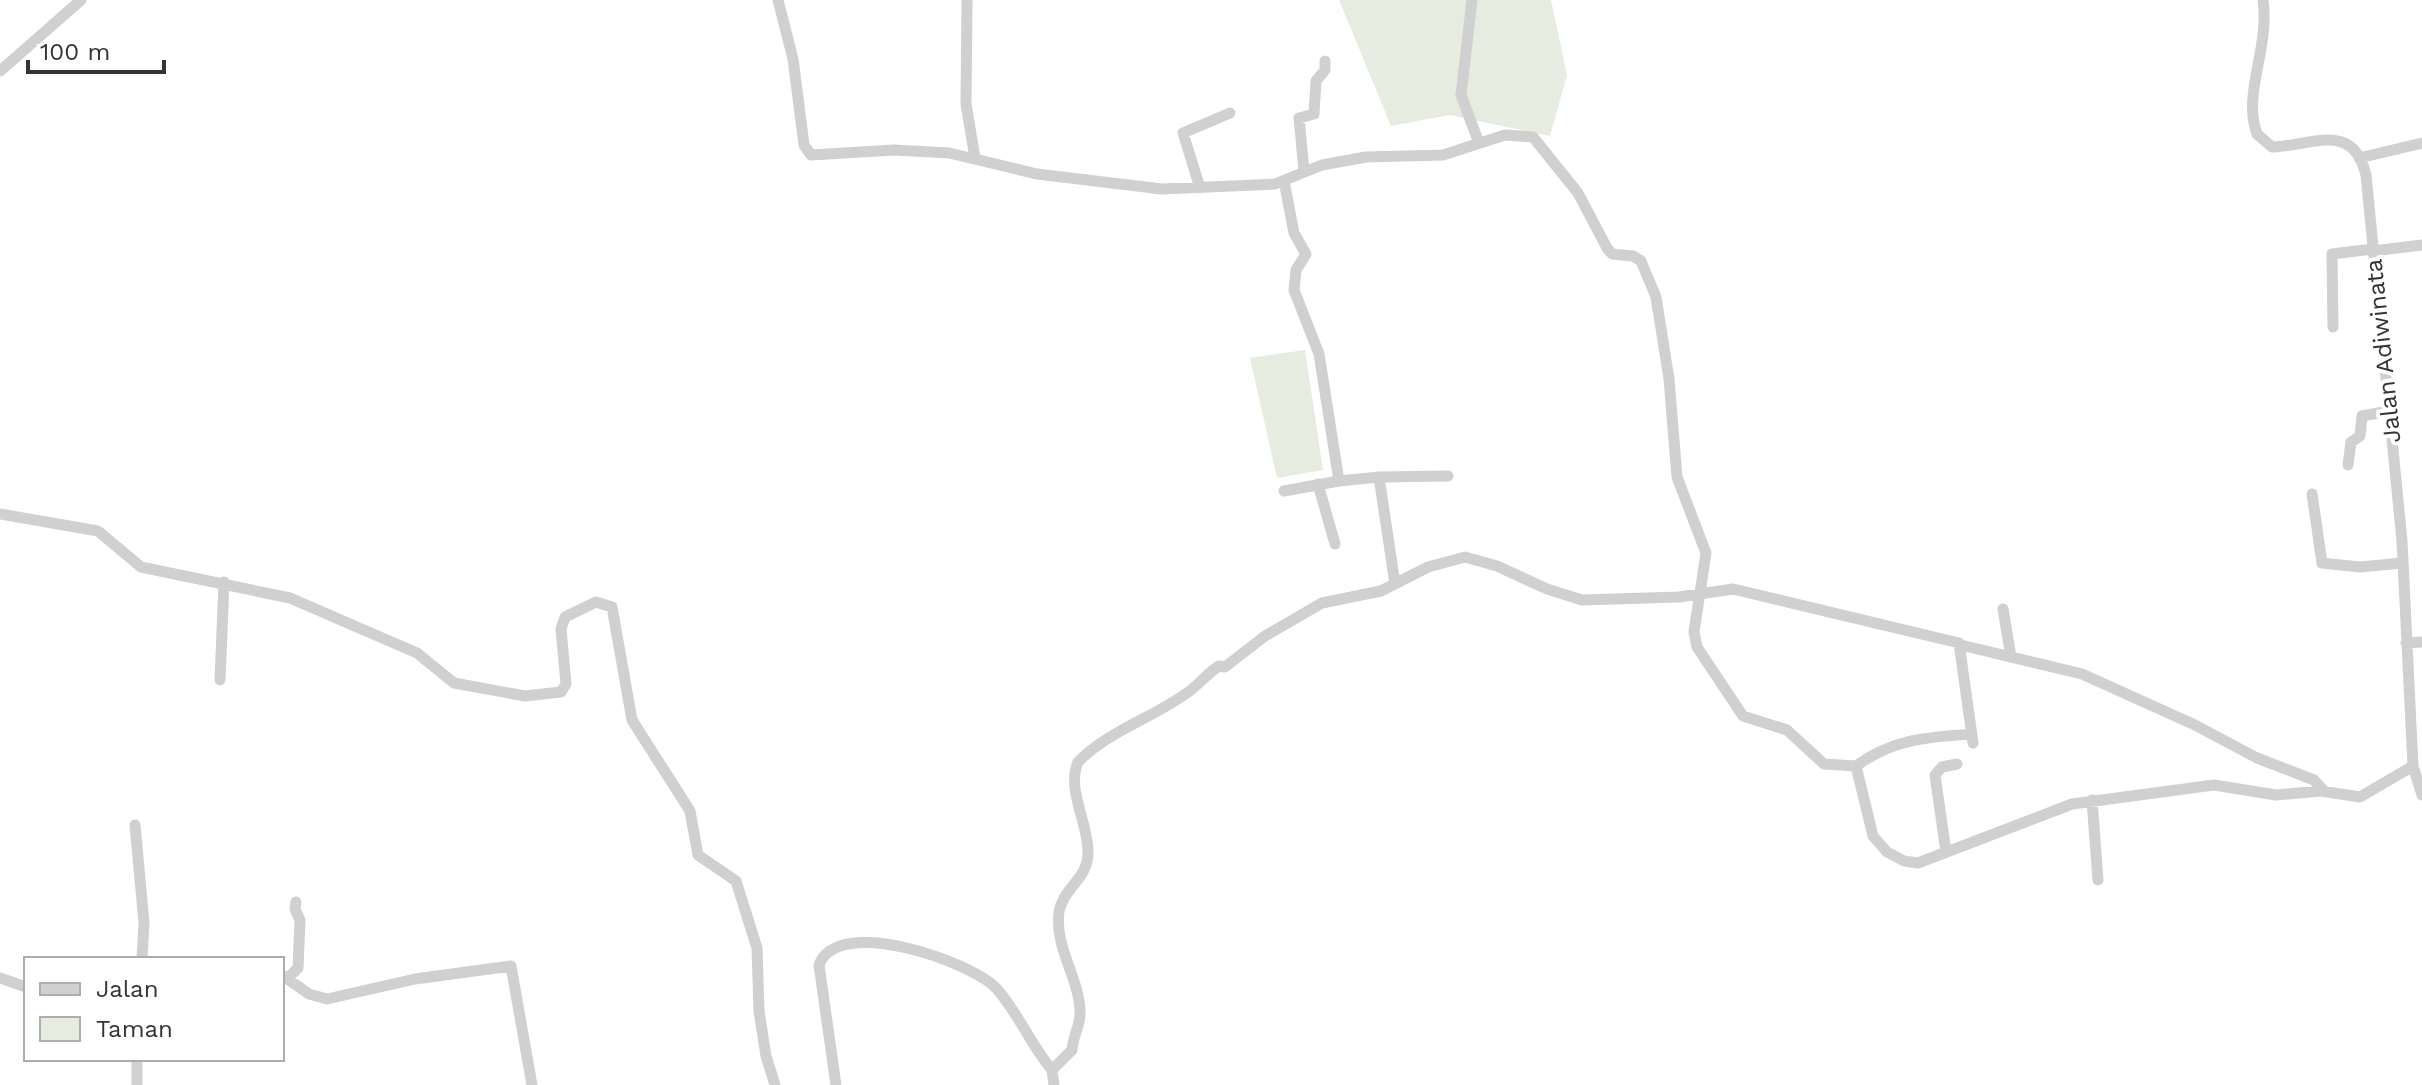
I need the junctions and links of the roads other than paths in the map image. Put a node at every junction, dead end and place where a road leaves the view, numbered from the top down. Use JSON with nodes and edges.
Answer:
{"nodes":[{"id":1,"x":81,"y":0,"type":"edge"},
{"id":2,"x":778,"y":0,"type":"edge"},
{"id":3,"x":967,"y":0,"type":"edge"},
{"id":4,"x":1472,"y":0,"type":"edge"},
{"id":5,"x":2263,"y":0,"type":"edge"},
{"id":6,"x":1325,"y":61,"type":"dead end"},
{"id":7,"x":0,"y":71,"type":"edge"},
{"id":8,"x":1230,"y":113,"type":"dead end"},
{"id":9,"x":1479,"y":143,"type":"junction"},
{"id":10,"x":2422,"y":143,"type":"edge"},
{"id":11,"x":975,"y":158,"type":"junction"},
{"id":12,"x":2359,"y":158,"type":"junction"},
{"id":13,"x":1304,"y":171,"type":"junction"},
{"id":14,"x":1284,"y":181,"type":"junction"},
{"id":15,"x":1200,"y":188,"type":"junction"},
{"id":16,"x":2422,"y":245,"type":"edge"},
{"id":17,"x":2373,"y":250,"type":"junction"},
{"id":18,"x":2333,"y":327,"type":"dead end"},
{"id":19,"x":2389,"y":411,"type":"junction"},
{"id":20,"x":2348,"y":465,"type":"dead end"},
{"id":21,"x":1448,"y":476,"type":"dead end"},
{"id":22,"x":1379,"y":477,"type":"junction"},
{"id":23,"x":1339,"y":481,"type":"junction"},
{"id":24,"x":1318,"y":484,"type":"junction"},
{"id":25,"x":1284,"y":491,"type":"dead end"},
{"id":26,"x":2312,"y":494,"type":"dead end"},
{"id":27,"x":0,"y":514,"type":"edge"},
{"id":28,"x":1335,"y":544,"type":"dead end"},
{"id":29,"x":2402,"y":563,"type":"junction"},
{"id":30,"x":224,"y":582,"type":"junction"},
{"id":31,"x":1395,"y":584,"type":"junction"},
{"id":32,"x":1701,"y":591,"type":"junction"},
{"id":33,"x":2003,"y":609,"type":"dead end"},
{"id":34,"x":2422,"y":642,"type":"edge"},
{"id":35,"x":2406,"y":643,"type":"junction"},
{"id":36,"x":1961,"y":645,"type":"junction"},
{"id":37,"x":2011,"y":657,"type":"junction"},
{"id":38,"x":220,"y":680,"type":"dead end"},
{"id":39,"x":1957,"y":764,"type":"dead end"},
{"id":40,"x":1856,"y":766,"type":"junction"},
{"id":41,"x":2413,"y":766,"type":"junction"},
{"id":42,"x":2324,"y":791,"type":"junction"},
{"id":43,"x":2422,"y":795,"type":"edge"},
{"id":44,"x":2092,"y":800,"type":"junction"},
{"id":45,"x":135,"y":825,"type":"dead end"},
{"id":46,"x":1946,"y":852,"type":"junction"},
{"id":47,"x":2098,"y":880,"type":"dead end"},
{"id":48,"x":296,"y":902,"type":"dead end"},
{"id":49,"x":142,"y":957,"type":"edge"},
{"id":50,"x":286,"y":976,"type":"edge"},
{"id":51,"x":0,"y":978,"type":"edge"},
{"id":52,"x":24,"y":986,"type":"edge"},
{"id":53,"x":137,"y":1061,"type":"edge"},
{"id":54,"x":1052,"y":1070,"type":"junction"},
{"id":55,"x":137,"y":1085,"type":"edge"},
{"id":56,"x":532,"y":1085,"type":"edge"},
{"id":57,"x":775,"y":1085,"type":"edge"},
{"id":58,"x":836,"y":1085,"type":"edge"},
{"id":59,"x":1054,"y":1085,"type":"edge"}],
"edges":[{"from":1,"to":7,"type":"street"},
{"from":2,"to":11,"type":"street"},
{"from":3,"to":11,"type":"street"},
{"from":4,"to":9,"type":"street"},
{"from":5,"to":12,"type":"street"},
{"from":6,"to":13,"type":"street"},
{"from":8,"to":15,"type":"street"},
{"from":9,"to":13,"type":"street"},
{"from":9,"to":32,"type":"street"},
{"from":10,"to":12,"type":"street"},
{"from":11,"to":15,"type":"street"},
{"from":12,"to":17,"type":"street","name":"Jalan Adiwinata"},
{"from":13,"to":14,"type":"street"},
{"from":14,"to":15,"type":"street"},
{"from":14,"to":23,"type":"street"},
{"from":16,"to":17,"type":"street"},
{"from":17,"to":18,"type":"street"},
{"from":17,"to":19,"type":"street","name":"Jalan Adiwinata"},
{"from":19,"to":20,"type":"street"},
{"from":19,"to":29,"type":"street","name":"Jalan Adiwinata"},
{"from":21,"to":22,"type":"street"},
{"from":22,"to":23,"type":"street"},
{"from":22,"to":31,"type":"street"},
{"from":23,"to":24,"type":"street"},
{"from":24,"to":25,"type":"street"},
{"from":24,"to":28,"type":"street"},
{"from":26,"to":29,"type":"street"},
{"from":27,"to":30,"type":"street"},
{"from":29,"to":35,"type":"street","name":"Jalan Adiwinata"},
{"from":30,"to":38,"type":"street"},
{"from":30,"to":57,"type":"street"},
{"from":31,"to":32,"type":"street"},
{"from":31,"to":54,"type":"street"},
{"from":32,"to":36,"type":"street"},
{"from":32,"to":40,"type":"street"},
{"from":33,"to":37,"type":"street"},
{"from":34,"to":35,"type":"street"},
{"from":35,"to":41,"type":"street","name":"Jalan Adiwinata"},
{"from":36,"to":37,"type":"street"},
{"from":36,"to":40,"type":"street"},
{"from":37,"to":42,"type":"street"},
{"from":39,"to":46,"type":"street"},
{"from":40,"to":46,"type":"street"},
{"from":41,"to":42,"type":"street"},
{"from":41,"to":43,"type":"street","name":"Jalan Adiwinata"},
{"from":42,"to":44,"type":"street"},
{"from":44,"to":46,"type":"street"},
{"from":44,"to":47,"type":"street"},
{"from":45,"to":49,"type":"street"},
{"from":48,"to":50,"type":"street"},
{"from":50,"to":56,"type":"street"},
{"from":51,"to":52,"type":"street"},
{"from":53,"to":55,"type":"street"},
{"from":54,"to":58,"type":"street"},
{"from":54,"to":59,"type":"street"}]}
